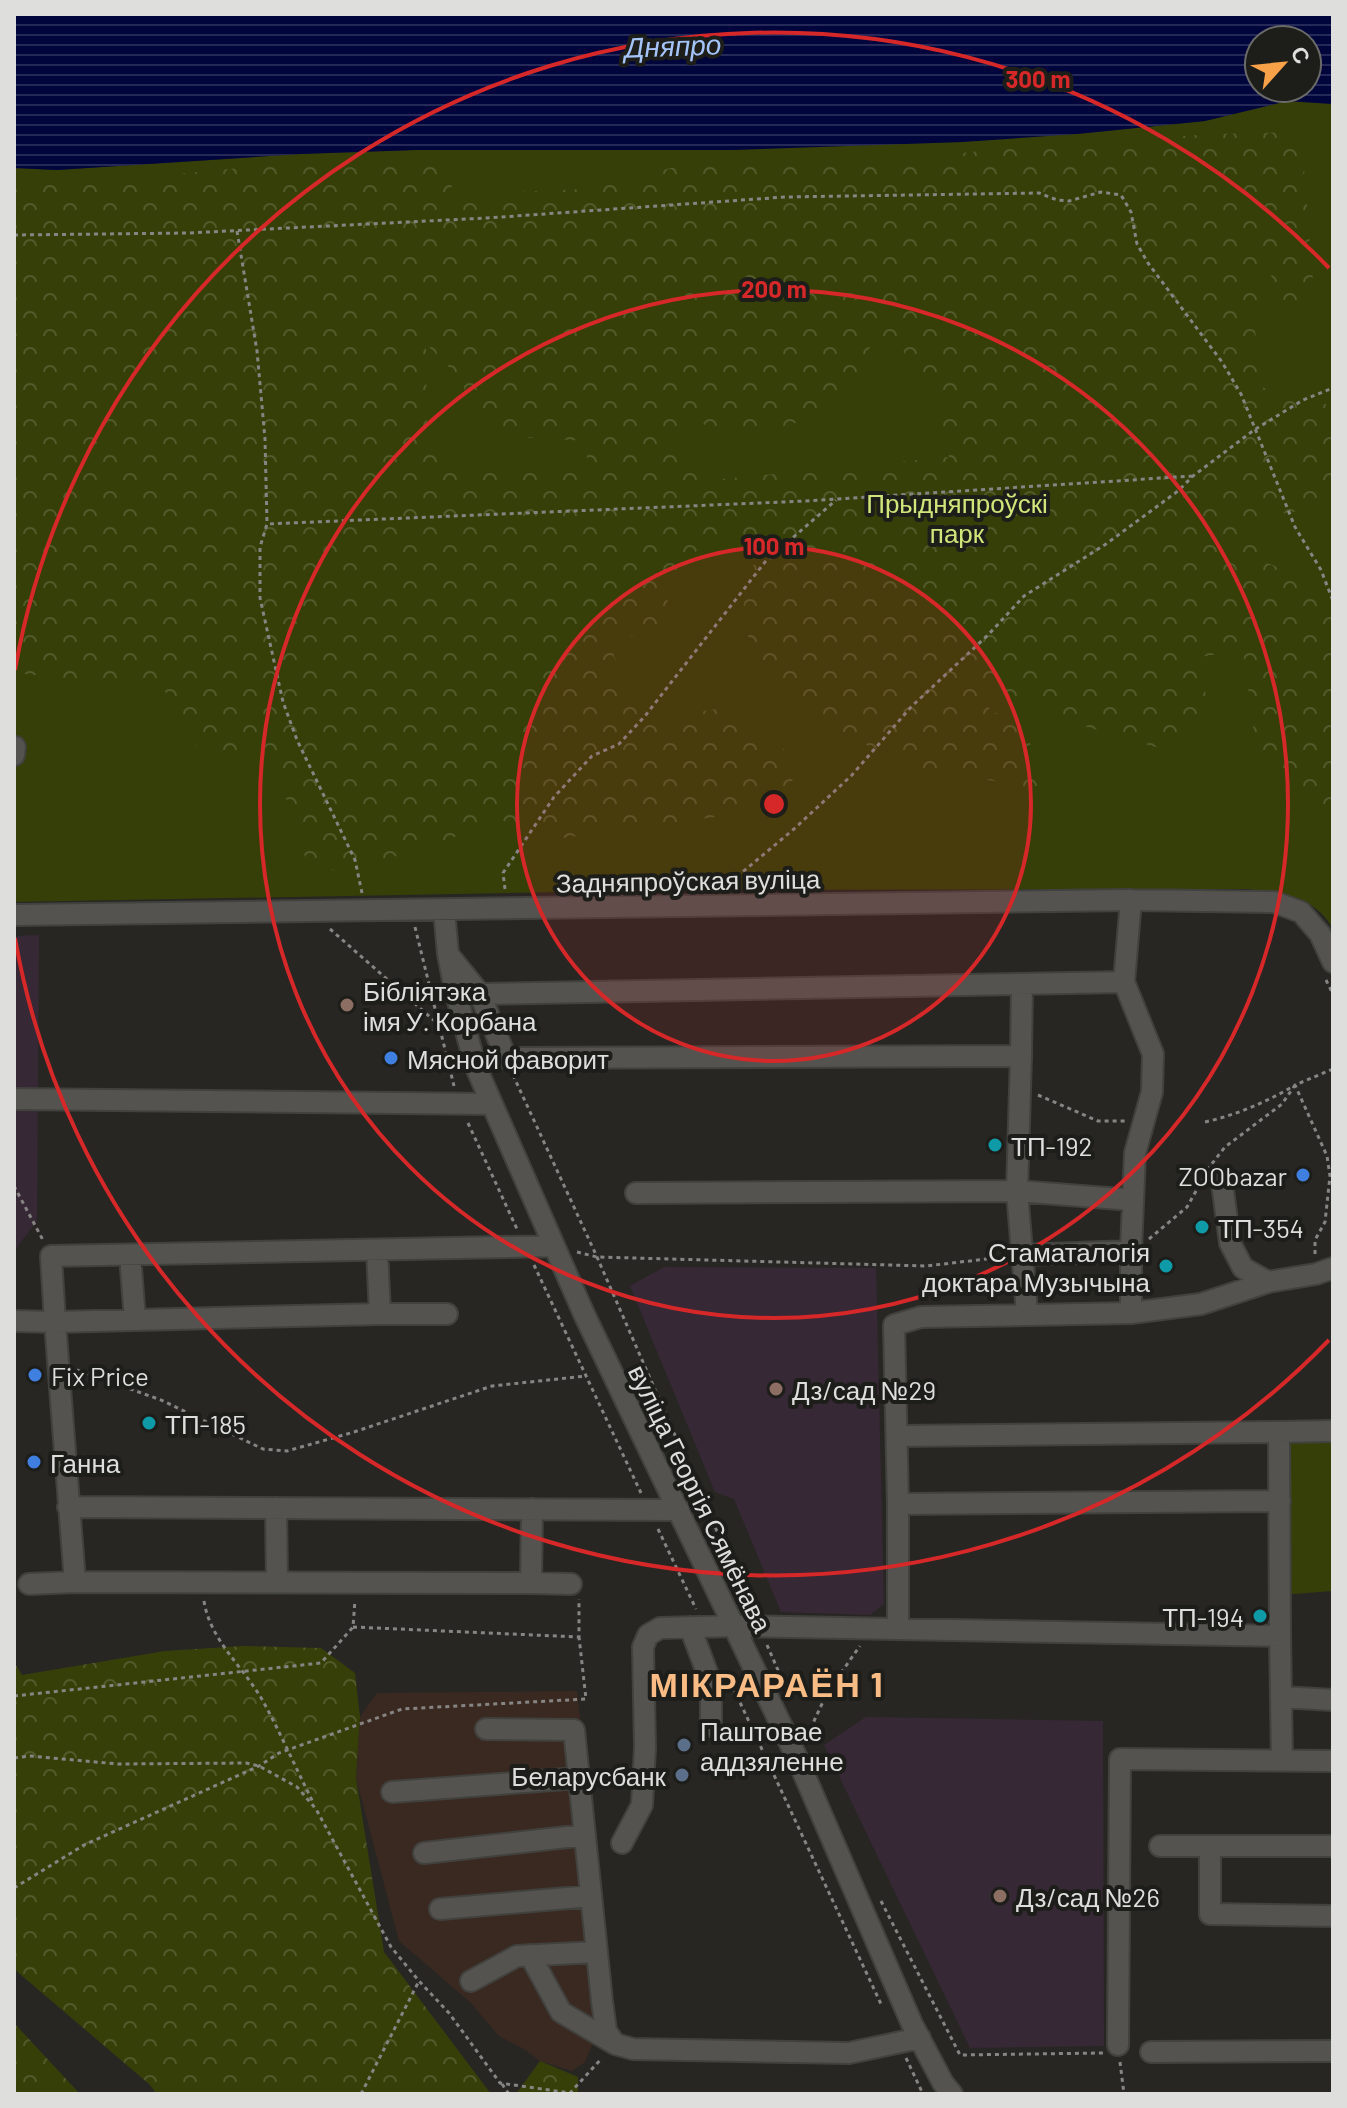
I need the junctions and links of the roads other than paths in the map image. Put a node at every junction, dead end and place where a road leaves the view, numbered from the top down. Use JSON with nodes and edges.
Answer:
{"nodes":[{"id":1,"x":1131,"y":900,"type":"junction"},
{"id":2,"x":444,"y":910,"type":"junction"},
{"id":3,"x":14,"y":915,"type":"edge"},
{"id":4,"x":448,"y":954,"type":"junction"},
{"id":5,"x":1333,"y":962,"type":"edge"},
{"id":6,"x":1124,"y":982,"type":"junction"},
{"id":7,"x":1022,"y":984,"type":"junction"},
{"id":8,"x":480,"y":994,"type":"junction"},
{"id":9,"x":1021,"y":1056,"type":"junction"},
{"id":10,"x":14,"y":1099,"type":"edge"},
{"id":11,"x":491,"y":1104,"type":"junction"},
{"id":12,"x":1222,"y":1183,"type":"dead end"},
{"id":13,"x":1017,"y":1191,"type":"junction"},
{"id":14,"x":636,"y":1193,"type":"dead end"},
{"id":15,"x":1133,"y":1200,"type":"junction"},
{"id":16,"x":554,"y":1246,"type":"junction"},
{"id":17,"x":377,"y":1250,"type":"junction"},
{"id":18,"x":1131,"y":1251,"type":"junction"},
{"id":19,"x":130,"y":1255,"type":"junction"},
{"id":20,"x":1022,"y":1255,"type":"junction"},
{"id":21,"x":1324,"y":1271,"type":"edge"},
{"id":22,"x":1268,"y":1282,"type":"junction"},
{"id":23,"x":1027,"y":1313,"type":"junction"},
{"id":24,"x":1131,"y":1313,"type":"junction"},
{"id":25,"x":380,"y":1314,"type":"junction"},
{"id":26,"x":447,"y":1314,"type":"dead end"},
{"id":27,"x":135,"y":1320,"type":"junction"},
{"id":28,"x":14,"y":1321,"type":"edge"},
{"id":29,"x":55,"y":1322,"type":"junction"},
{"id":30,"x":1333,"y":1431,"type":"edge"},
{"id":31,"x":1279,"y":1432,"type":"junction"},
{"id":32,"x":897,"y":1436,"type":"junction"},
{"id":33,"x":1280,"y":1501,"type":"junction"},
{"id":34,"x":898,"y":1504,"type":"junction"},
{"id":35,"x":68,"y":1507,"type":"junction"},
{"id":36,"x":276,"y":1508,"type":"junction"},
{"id":37,"x":532,"y":1509,"type":"junction"},
{"id":38,"x":679,"y":1510,"type":"junction"},
{"id":39,"x":75,"y":1582,"type":"junction"},
{"id":40,"x":277,"y":1582,"type":"junction"},
{"id":41,"x":531,"y":1583,"type":"junction"},
{"id":42,"x":29,"y":1584,"type":"dead end"},
{"id":43,"x":571,"y":1584,"type":"road end"},
{"id":44,"x":735,"y":1626,"type":"junction"},
{"id":45,"x":690,"y":1627,"type":"junction"},
{"id":46,"x":889,"y":1629,"type":"junction"},
{"id":47,"x":1280,"y":1636,"type":"junction"},
{"id":48,"x":1281,"y":1697,"type":"junction"},
{"id":49,"x":1333,"y":1700,"type":"edge"},
{"id":50,"x":711,"y":1726,"type":"dead end"},
{"id":51,"x":486,"y":1729,"type":"dead end"},
{"id":52,"x":1282,"y":1760,"type":"junction"},
{"id":53,"x":1333,"y":1761,"type":"edge"},
{"id":54,"x":579,"y":1778,"type":"junction"},
{"id":55,"x":392,"y":1792,"type":"dead end"},
{"id":56,"x":585,"y":1835,"type":"junction"},
{"id":57,"x":622,"y":1843,"type":"dead end"},
{"id":58,"x":1160,"y":1846,"type":"dead end"},
{"id":59,"x":1333,"y":1846,"type":"edge"},
{"id":60,"x":1210,"y":1847,"type":"junction"},
{"id":61,"x":424,"y":1853,"type":"dead end"},
{"id":62,"x":591,"y":1896,"type":"junction"},
{"id":63,"x":440,"y":1909,"type":"dead end"},
{"id":64,"x":1333,"y":1916,"type":"edge"},
{"id":65,"x":597,"y":1952,"type":"junction"},
{"id":66,"x":530,"y":1955,"type":"junction"},
{"id":67,"x":471,"y":1981,"type":"dead end"},
{"id":68,"x":920,"y":2038,"type":"junction"},
{"id":69,"x":615,"y":2044,"type":"junction"},
{"id":70,"x":1118,"y":2049,"type":"road end"},
{"id":71,"x":1333,"y":2051,"type":"edge"},
{"id":72,"x":1151,"y":2052,"type":"dead end"},
{"id":73,"x":952,"y":2094,"type":"edge"}],
"edges":[{"from":1,"to":2,"type":"street","name":"Задняпроўская вуліца"},
{"from":1,"to":5,"type":"street","name":"Задняпроўская вуліца"},
{"from":1,"to":6,"type":"street"},
{"from":2,"to":3,"type":"street","name":"Задняпроўская вуліца"},
{"from":2,"to":4,"type":"street","name":"вуліца Георгія Сямёнава"},
{"from":4,"to":8,"type":"street"},
{"from":4,"to":11,"type":"street","name":"вуліца Георгія Сямёнава"},
{"from":6,"to":7,"type":"street"},
{"from":6,"to":15,"type":"street"},
{"from":7,"to":8,"type":"street"},
{"from":7,"to":9,"type":"street"},
{"from":8,"to":9,"type":"street"},
{"from":9,"to":13,"type":"street"},
{"from":10,"to":11,"type":"street"},
{"from":11,"to":16,"type":"street","name":"вуліца Георгія Сямёнава"},
{"from":12,"to":22,"type":"street"},
{"from":13,"to":14,"type":"street"},
{"from":13,"to":15,"type":"street"},
{"from":13,"to":20,"type":"street"},
{"from":15,"to":18,"type":"street"},
{"from":16,"to":17,"type":"street"},
{"from":16,"to":38,"type":"street","name":"вуліца Георгія Сямёнава"},
{"from":17,"to":19,"type":"street"},
{"from":17,"to":25,"type":"street"},
{"from":18,"to":20,"type":"street"},
{"from":18,"to":24,"type":"street"},
{"from":19,"to":27,"type":"street"},
{"from":19,"to":29,"type":"street"},
{"from":20,"to":23,"type":"street"},
{"from":21,"to":22,"type":"street"},
{"from":22,"to":24,"type":"street"},
{"from":23,"to":24,"type":"street"},
{"from":23,"to":32,"type":"street"},
{"from":25,"to":26,"type":"street"},
{"from":25,"to":27,"type":"street"},
{"from":27,"to":29,"type":"street"},
{"from":28,"to":29,"type":"street"},
{"from":29,"to":35,"type":"street"},
{"from":30,"to":31,"type":"street"},
{"from":31,"to":32,"type":"street"},
{"from":31,"to":33,"type":"street"},
{"from":32,"to":34,"type":"street"},
{"from":33,"to":34,"type":"street"},
{"from":33,"to":47,"type":"street"},
{"from":34,"to":46,"type":"street"},
{"from":35,"to":36,"type":"street"},
{"from":35,"to":39,"type":"street"},
{"from":36,"to":37,"type":"street"},
{"from":36,"to":40,"type":"street"},
{"from":37,"to":38,"type":"street"},
{"from":37,"to":41,"type":"street"},
{"from":38,"to":44,"type":"street","name":"вуліца Георгія Сямёнава"},
{"from":39,"to":40,"type":"street"},
{"from":39,"to":42,"type":"street"},
{"from":40,"to":41,"type":"street"},
{"from":41,"to":43,"type":"street"},
{"from":44,"to":45,"type":"street"},
{"from":44,"to":46,"type":"street"},
{"from":44,"to":68,"type":"street","name":"вуліца Георгія Сямёнава"},
{"from":45,"to":50,"type":"street"},
{"from":45,"to":57,"type":"street"},
{"from":46,"to":47,"type":"street"},
{"from":47,"to":48,"type":"street"},
{"from":48,"to":49,"type":"street"},
{"from":48,"to":52,"type":"street"},
{"from":51,"to":54,"type":"street"},
{"from":52,"to":53,"type":"street"},
{"from":52,"to":70,"type":"street"},
{"from":54,"to":55,"type":"street"},
{"from":54,"to":56,"type":"street"},
{"from":56,"to":61,"type":"street"},
{"from":56,"to":62,"type":"street"},
{"from":58,"to":60,"type":"street"},
{"from":59,"to":60,"type":"street"},
{"from":60,"to":64,"type":"street"},
{"from":62,"to":63,"type":"street"},
{"from":62,"to":65,"type":"street"},
{"from":65,"to":66,"type":"street"},
{"from":65,"to":69,"type":"street"},
{"from":66,"to":67,"type":"street"},
{"from":66,"to":69,"type":"street"},
{"from":68,"to":69,"type":"street"},
{"from":68,"to":73,"type":"street","name":"вуліца Георгія Сямёнава"},
{"from":71,"to":72,"type":"street"}]}
